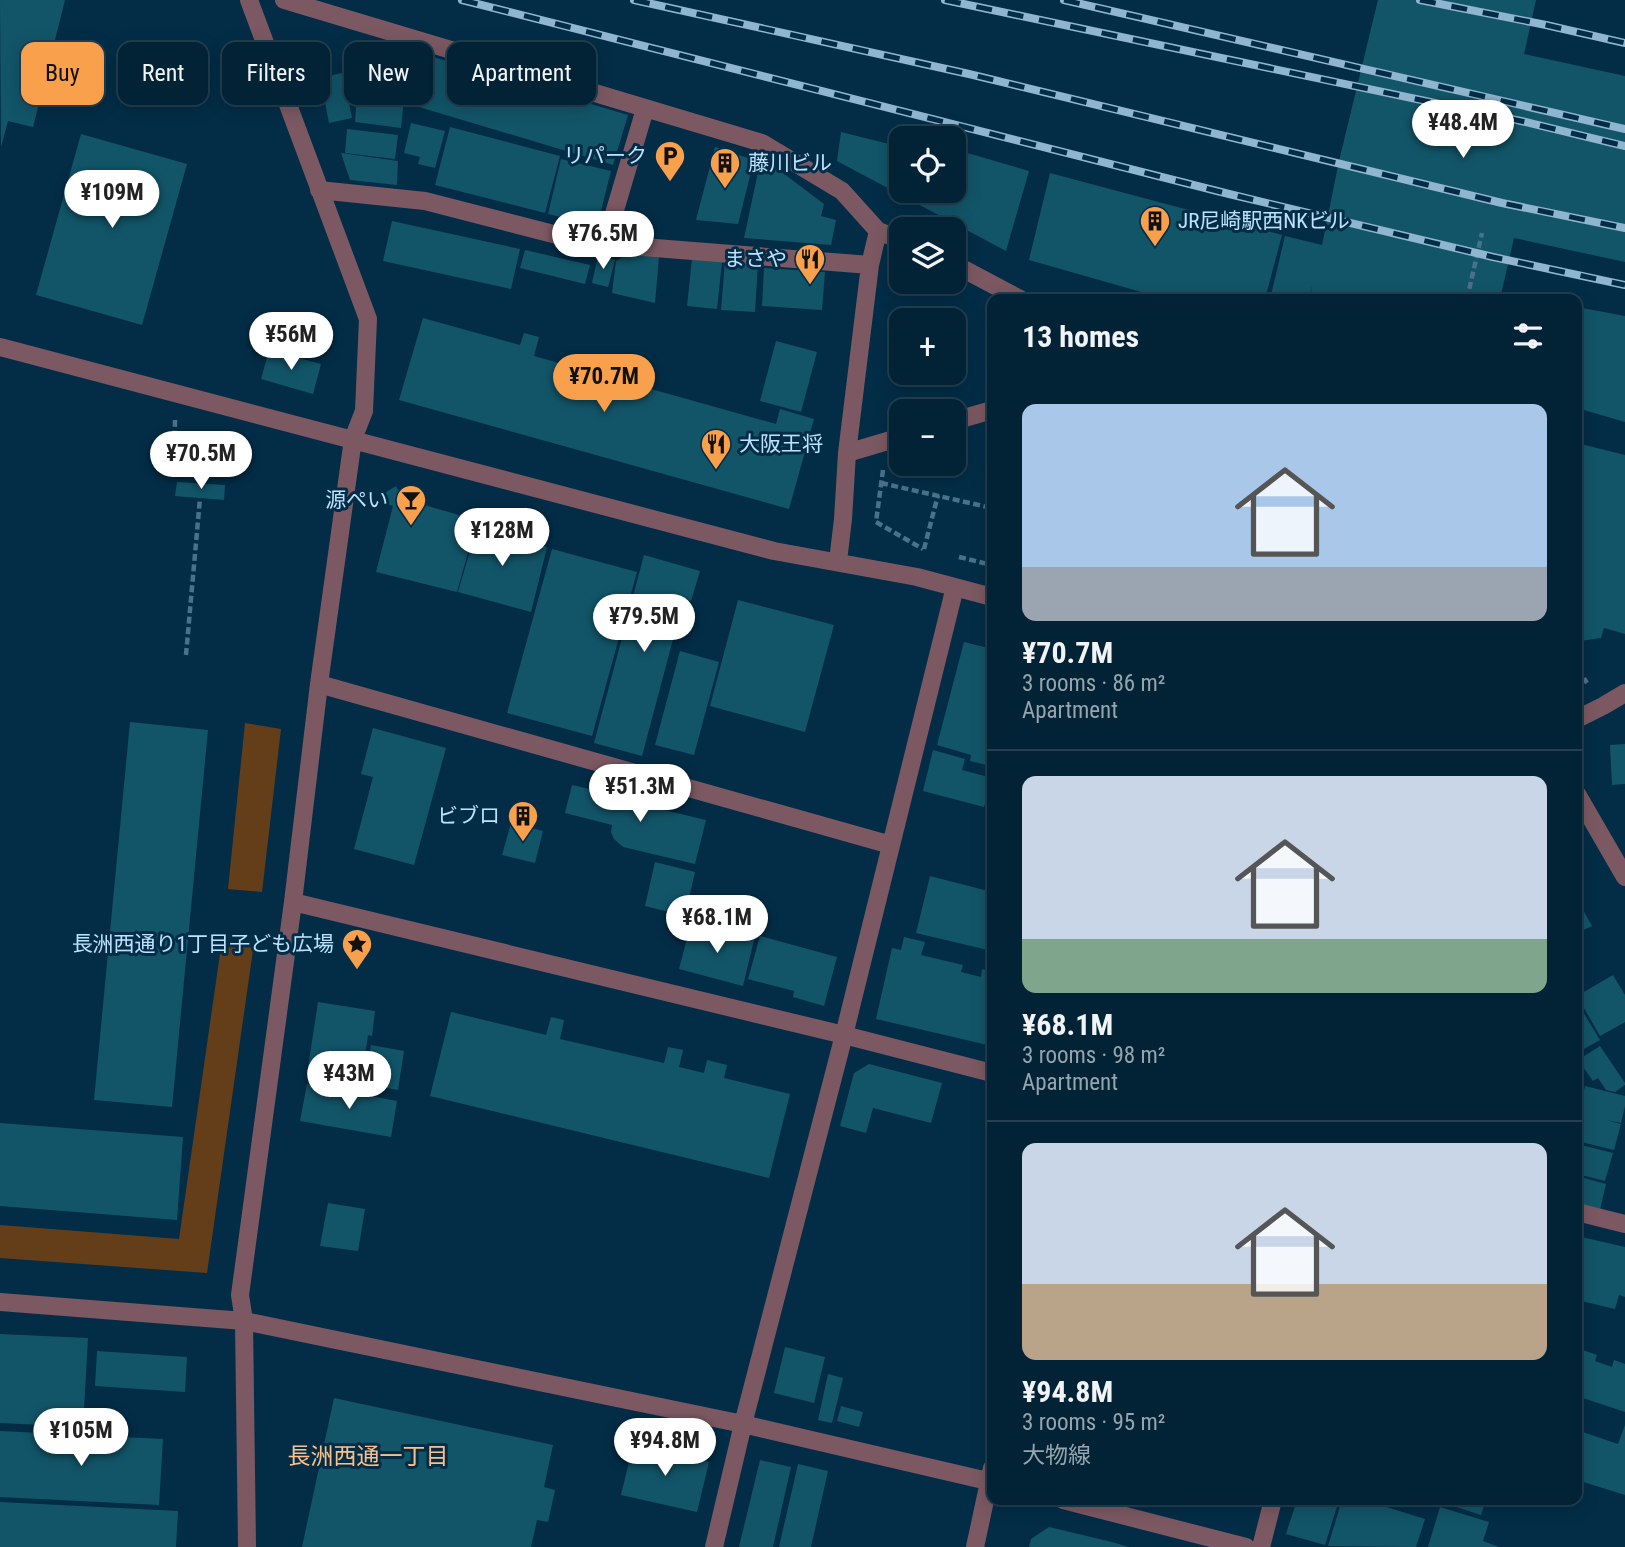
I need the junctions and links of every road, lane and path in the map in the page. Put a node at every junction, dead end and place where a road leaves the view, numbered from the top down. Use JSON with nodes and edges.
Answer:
{"nodes":[{"id":1,"x":249,"y":0,"type":"edge"},
{"id":2,"x":284,"y":0,"type":"edge"},
{"id":3,"x":645,"y":109,"type":"junction"},
{"id":4,"x":319,"y":190,"type":"junction"},
{"id":5,"x":878,"y":231,"type":"junction"},
{"id":6,"x":1482,"y":233,"type":"dead end"},
{"id":7,"x":889,"y":235,"type":"edge"},
{"id":8,"x":605,"y":244,"type":"junction"},
{"id":9,"x":870,"y":265,"type":"junction"},
{"id":10,"x":966,"y":270,"type":"edge"},
{"id":11,"x":1011,"y":294,"type":"edge"},
{"id":12,"x":1467,"y":294,"type":"edge"},
{"id":13,"x":0,"y":347,"type":"edge"},
{"id":14,"x":987,"y":411,"type":"edge"},
{"id":15,"x":966,"y":418,"type":"edge"},
{"id":16,"x":175,"y":420,"type":"dead end"},
{"id":17,"x":237,"y":437,"type":"dead end"},
{"id":18,"x":353,"y":439,"type":"junction"},
{"id":19,"x":889,"y":441,"type":"edge"},
{"id":20,"x":847,"y":453,"type":"junction"},
{"id":21,"x":203,"y":461,"type":"junction"},
{"id":22,"x":884,"y":463,"type":"dead end"},
{"id":23,"x":881,"y":483,"type":"junction"},
{"id":24,"x":201,"y":484,"type":"dead end"},
{"id":25,"x":938,"y":495,"type":"junction"},
{"id":26,"x":200,"y":498,"type":"dead end"},
{"id":27,"x":987,"y":507,"type":"edge"},
{"id":28,"x":923,"y":549,"type":"junction"},
{"id":29,"x":935,"y":552,"type":"dead end"},
{"id":30,"x":958,"y":557,"type":"dead end"},
{"id":31,"x":838,"y":561,"type":"junction"},
{"id":32,"x":987,"y":564,"type":"edge"},
{"id":33,"x":955,"y":587,"type":"junction"},
{"id":34,"x":987,"y":596,"type":"edge"},
{"id":35,"x":186,"y":655,"type":"dead end"},
{"id":36,"x":1582,"y":675,"type":"edge"},
{"id":37,"x":1587,"y":683,"type":"dead end"},
{"id":38,"x":319,"y":684,"type":"junction"},
{"id":39,"x":1625,"y":693,"type":"edge"},
{"id":40,"x":1582,"y":716,"type":"edge"},
{"id":41,"x":1582,"y":803,"type":"edge"},
{"id":42,"x":891,"y":845,"type":"junction"},
{"id":43,"x":1625,"y":877,"type":"edge"},
{"id":44,"x":293,"y":902,"type":"junction"},
{"id":45,"x":844,"y":1035,"type":"junction"},
{"id":46,"x":987,"y":1072,"type":"edge"},
{"id":47,"x":1582,"y":1213,"type":"edge"},
{"id":48,"x":1625,"y":1224,"type":"edge"},
{"id":49,"x":0,"y":1301,"type":"edge"},
{"id":50,"x":244,"y":1321,"type":"junction"},
{"id":51,"x":744,"y":1424,"type":"junction"},
{"id":52,"x":987,"y":1476,"type":"edge"},
{"id":53,"x":987,"y":1494,"type":"edge"},
{"id":54,"x":1082,"y":1505,"type":"edge"},
{"id":55,"x":1272,"y":1505,"type":"edge"},
{"id":56,"x":247,"y":1547,"type":"edge"},
{"id":57,"x":714,"y":1547,"type":"edge"},
{"id":58,"x":975,"y":1547,"type":"edge"},
{"id":59,"x":1246,"y":1547,"type":"edge"},
{"id":60,"x":1261,"y":1547,"type":"edge"}],
"edges":[{"from":1,"to":4,"type":"street"},
{"from":2,"to":3,"type":"street"},
{"from":3,"to":5,"type":"street"},
{"from":3,"to":8,"type":"street"},
{"from":4,"to":8,"type":"street"},
{"from":4,"to":18,"type":"street"},
{"from":5,"to":7,"type":"street"},
{"from":5,"to":9,"type":"street"},
{"from":6,"to":12,"type":"path"},
{"from":8,"to":9,"type":"street"},
{"from":9,"to":20,"type":"street"},
{"from":10,"to":11,"type":"street"},
{"from":13,"to":18,"type":"street"},
{"from":14,"to":15,"type":"street"},
{"from":16,"to":21,"type":"path"},
{"from":17,"to":21,"type":"path"},
{"from":18,"to":31,"type":"street"},
{"from":18,"to":38,"type":"street"},
{"from":19,"to":20,"type":"street"},
{"from":20,"to":31,"type":"street"},
{"from":21,"to":24,"type":"path"},
{"from":22,"to":23,"type":"path"},
{"from":23,"to":25,"type":"path"},
{"from":23,"to":28,"type":"path"},
{"from":25,"to":27,"type":"path"},
{"from":25,"to":28,"type":"path"},
{"from":26,"to":35,"type":"path"},
{"from":28,"to":29,"type":"path"},
{"from":30,"to":32,"type":"path"},
{"from":31,"to":33,"type":"street"},
{"from":33,"to":34,"type":"street"},
{"from":33,"to":42,"type":"street"},
{"from":36,"to":37,"type":"path"},
{"from":38,"to":42,"type":"street"},
{"from":38,"to":44,"type":"street"},
{"from":39,"to":40,"type":"street"},
{"from":41,"to":43,"type":"street"},
{"from":42,"to":45,"type":"street"},
{"from":44,"to":45,"type":"street"},
{"from":44,"to":50,"type":"street"},
{"from":45,"to":46,"type":"street"},
{"from":45,"to":51,"type":"street"},
{"from":47,"to":48,"type":"street"},
{"from":49,"to":50,"type":"street"},
{"from":50,"to":51,"type":"street"},
{"from":50,"to":56,"type":"street"},
{"from":51,"to":52,"type":"street"},
{"from":51,"to":57,"type":"street"},
{"from":53,"to":58,"type":"street"},
{"from":54,"to":59,"type":"street"},
{"from":55,"to":60,"type":"street"}]}
